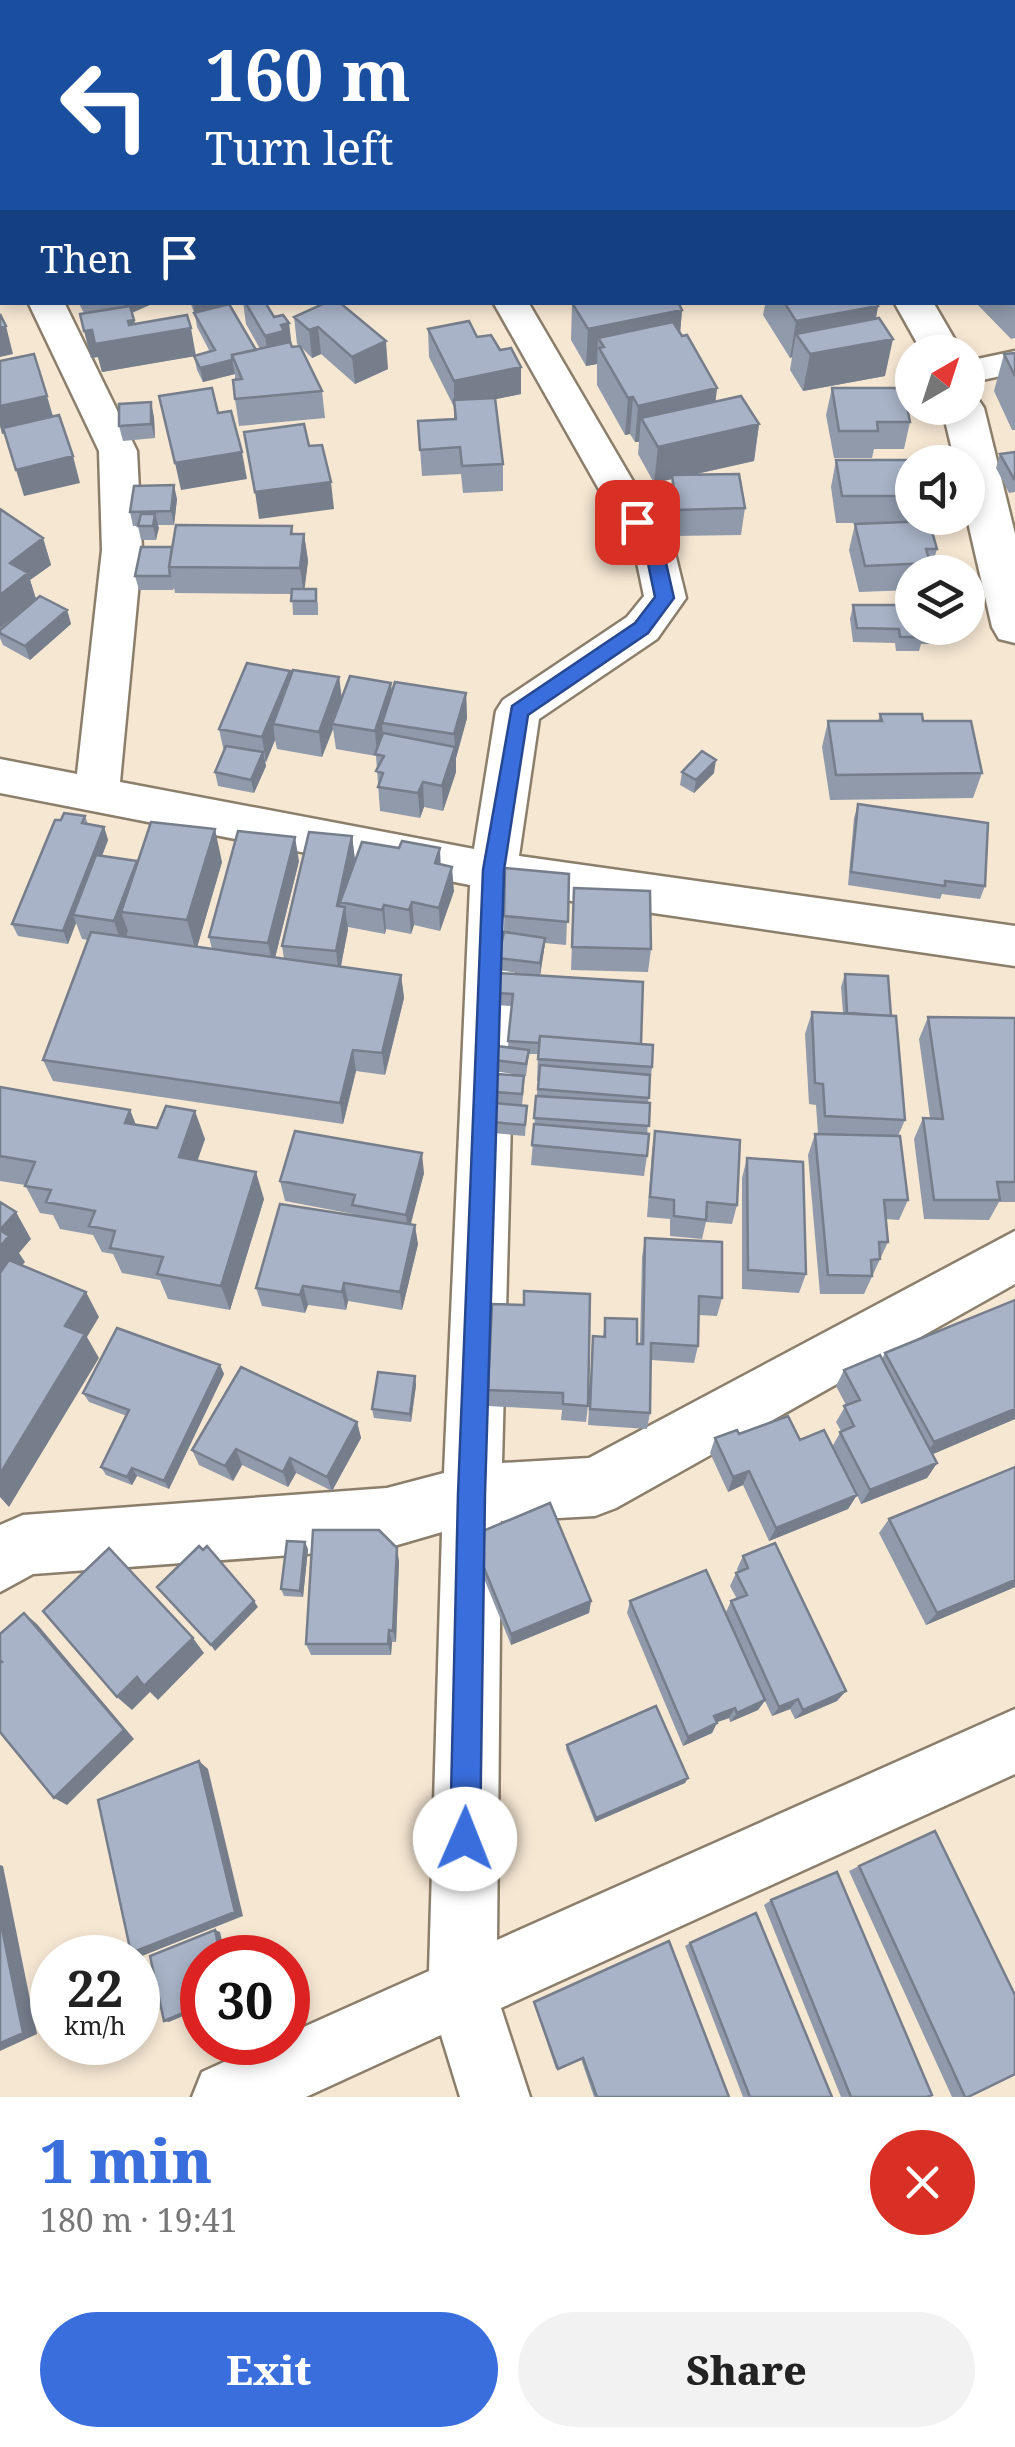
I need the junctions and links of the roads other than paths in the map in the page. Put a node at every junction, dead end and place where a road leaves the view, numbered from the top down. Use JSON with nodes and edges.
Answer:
{"nodes":[{"id":1,"x":47,"y":305,"type":"edge"},
{"id":2,"x":512,"y":305,"type":"edge"},
{"id":3,"x":915,"y":305,"type":"edge"},
{"id":4,"x":932,"y":335,"type":"edge"},
{"id":5,"x":1015,"y":362,"type":"edge"},
{"id":6,"x":985,"y":368,"type":"edge"},
{"id":7,"x":967,"y":425,"type":"edge"},
{"id":8,"x":1015,"y":627,"type":"edge"},
{"id":9,"x":0,"y":776,"type":"edge"},
{"id":10,"x":97,"y":792,"type":"junction"},
{"id":11,"x":494,"y":870,"type":"junction"},
{"id":12,"x":1015,"y":946,"type":"edge"},
{"id":13,"x":1015,"y":1256,"type":"edge"},
{"id":14,"x":472,"y":1494,"type":"junction"},
{"id":15,"x":0,"y":1562,"type":"edge"},
{"id":16,"x":1015,"y":1741,"type":"edge"},
{"id":17,"x":462,"y":1992,"type":"junction"},
{"id":18,"x":226,"y":2097,"type":"edge"},
{"id":19,"x":495,"y":2097,"type":"edge"}],
"edges":[{"from":1,"to":10,"type":"street"},
{"from":2,"to":11,"type":"street"},
{"from":3,"to":4,"type":"street"},
{"from":5,"to":6,"type":"street"},
{"from":7,"to":8,"type":"street"},
{"from":9,"to":10,"type":"street"},
{"from":10,"to":11,"type":"street"},
{"from":11,"to":12,"type":"street"},
{"from":11,"to":14,"type":"street"},
{"from":13,"to":14,"type":"street"},
{"from":14,"to":15,"type":"street"},
{"from":14,"to":17,"type":"street"},
{"from":16,"to":17,"type":"street"},
{"from":17,"to":18,"type":"street"},
{"from":17,"to":19,"type":"street"}]}
